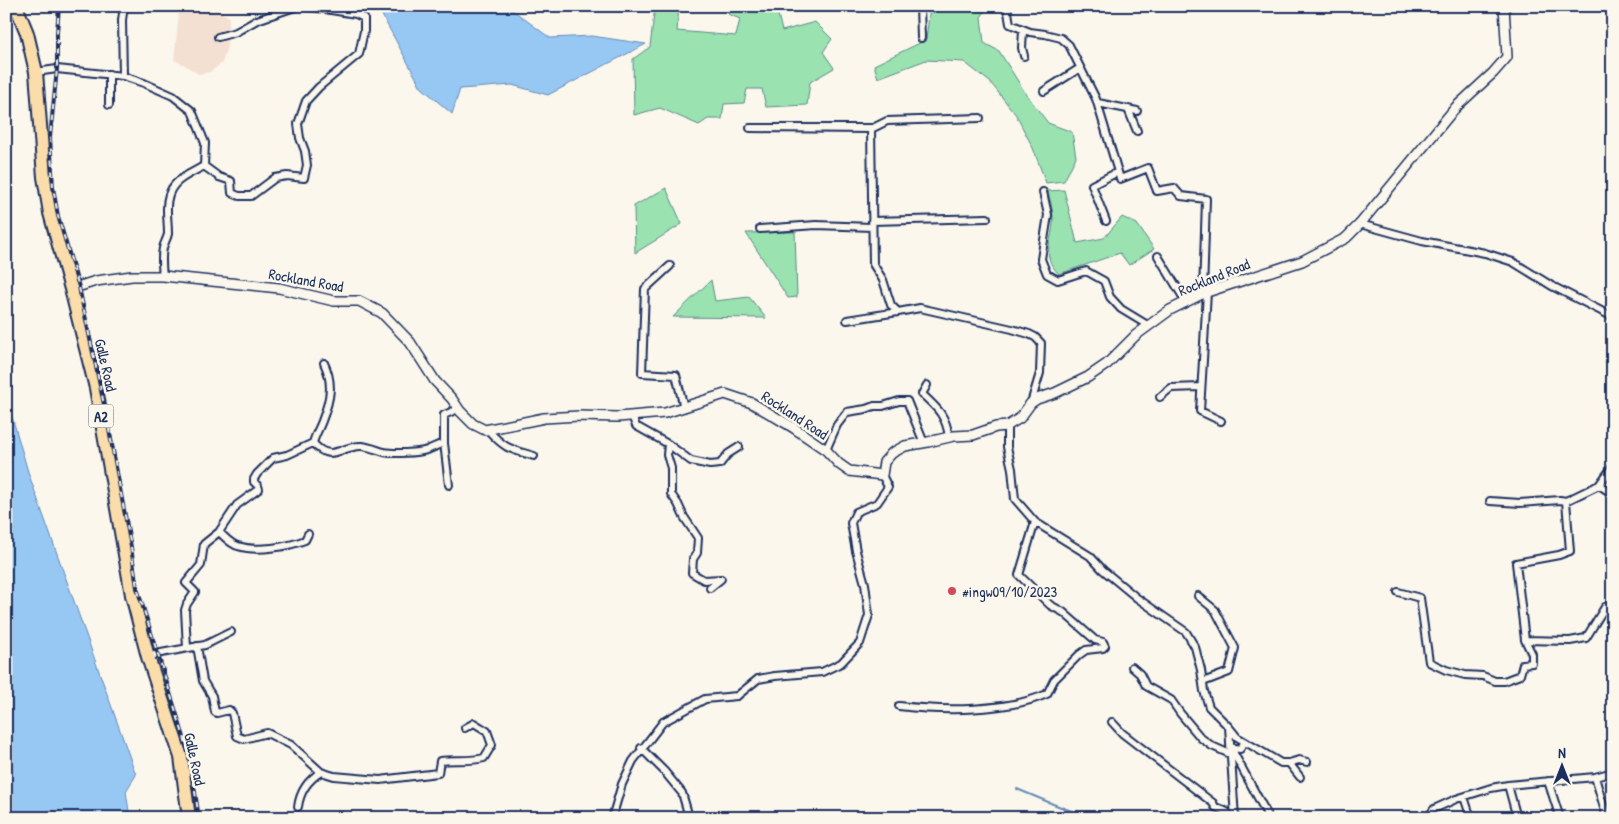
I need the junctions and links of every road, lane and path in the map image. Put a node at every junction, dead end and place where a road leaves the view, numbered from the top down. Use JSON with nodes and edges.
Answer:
{"nodes":[{"id":1,"x":124,"y":6,"type":"edge"},
{"id":2,"x":298,"y":6,"type":"edge"},
{"id":3,"x":306,"y":6,"type":"edge"},
{"id":4,"x":920,"y":6,"type":"edge"},
{"id":5,"x":1007,"y":6,"type":"edge"},
{"id":6,"x":1504,"y":6,"type":"edge"},
{"id":7,"x":18,"y":10,"type":"edge"},
{"id":8,"x":1023,"y":30,"type":"junction"},
{"id":9,"x":218,"y":37,"type":"dead end"},
{"id":10,"x":921,"y":38,"type":"dead end"},
{"id":11,"x":1024,"y":56,"type":"dead end"},
{"id":12,"x":1080,"y":68,"type":"junction"},
{"id":13,"x":36,"y":72,"type":"junction"},
{"id":14,"x":109,"y":74,"type":"junction"},
{"id":15,"x":123,"y":76,"type":"junction"},
{"id":16,"x":1044,"y":91,"type":"dead end"},
{"id":17,"x":1098,"y":103,"type":"junction"},
{"id":18,"x":109,"y":105,"type":"dead end"},
{"id":19,"x":1128,"y":109,"type":"junction"},
{"id":20,"x":1137,"y":111,"type":"dead end"},
{"id":21,"x":980,"y":118,"type":"dead end"},
{"id":22,"x":870,"y":128,"type":"junction"},
{"id":23,"x":1137,"y":131,"type":"dead end"},
{"id":24,"x":204,"y":166,"type":"junction"},
{"id":25,"x":1118,"y":172,"type":"junction"},
{"id":26,"x":1043,"y":192,"type":"dead end"},
{"id":27,"x":987,"y":218,"type":"dead end"},
{"id":28,"x":1106,"y":221,"type":"dead end"},
{"id":29,"x":872,"y":224,"type":"junction"},
{"id":30,"x":1360,"y":224,"type":"junction"},
{"id":31,"x":760,"y":229,"type":"dead end"},
{"id":32,"x":1158,"y":256,"type":"dead end"},
{"id":33,"x":670,"y":266,"type":"dead end"},
{"id":34,"x":163,"y":276,"type":"junction"},
{"id":35,"x":71,"y":289,"type":"junction"},
{"id":36,"x":1205,"y":293,"type":"junction"},
{"id":37,"x":1186,"y":302,"type":"junction"},
{"id":38,"x":898,"y":312,"type":"junction"},
{"id":39,"x":1613,"y":317,"type":"edge"},
{"id":40,"x":847,"y":320,"type":"dead end"},
{"id":41,"x":1149,"y":326,"type":"junction"},
{"id":42,"x":324,"y":363,"type":"dead end"},
{"id":43,"x":927,"y":385,"type":"dead end"},
{"id":44,"x":1201,"y":387,"type":"junction"},
{"id":45,"x":1160,"y":397,"type":"dead end"},
{"id":46,"x":1031,"y":403,"type":"junction"},
{"id":47,"x":684,"y":408,"type":"junction"},
{"id":48,"x":458,"y":409,"type":"junction"},
{"id":49,"x":632,"y":416,"type":"junction"},
{"id":50,"x":1221,"y":421,"type":"dead end"},
{"id":51,"x":1007,"y":426,"type":"junction"},
{"id":52,"x":488,"y":430,"type":"junction"},
{"id":53,"x":949,"y":437,"type":"junction"},
{"id":54,"x":444,"y":443,"type":"junction"},
{"id":55,"x":924,"y":443,"type":"junction"},
{"id":56,"x":313,"y":444,"type":"junction"},
{"id":57,"x":668,"y":444,"type":"junction"},
{"id":58,"x":739,"y":447,"type":"dead end"},
{"id":59,"x":826,"y":450,"type":"junction"},
{"id":60,"x":534,"y":456,"type":"dead end"},
{"id":61,"x":1613,"y":466,"type":"edge"},
{"id":62,"x":882,"y":475,"type":"junction"},
{"id":63,"x":449,"y":485,"type":"dead end"},
{"id":64,"x":1598,"y":485,"type":"junction"},
{"id":65,"x":1613,"y":494,"type":"edge"},
{"id":66,"x":1490,"y":501,"type":"dead end"},
{"id":67,"x":1566,"y":501,"type":"junction"},
{"id":68,"x":1035,"y":522,"type":"junction"},
{"id":69,"x":219,"y":532,"type":"junction"},
{"id":70,"x":308,"y":534,"type":"dead end"},
{"id":71,"x":710,"y":588,"type":"dead end"},
{"id":72,"x":1398,"y":592,"type":"dead end"},
{"id":73,"x":1198,"y":596,"type":"dead end"},
{"id":74,"x":1613,"y":605,"type":"edge"},
{"id":75,"x":231,"y":632,"type":"dead end"},
{"id":76,"x":1525,"y":640,"type":"junction"},
{"id":77,"x":197,"y":646,"type":"junction"},
{"id":78,"x":187,"y":648,"type":"junction"},
{"id":79,"x":148,"y":657,"type":"junction"},
{"id":80,"x":1132,"y":667,"type":"dead end"},
{"id":81,"x":1203,"y":682,"type":"junction"},
{"id":82,"x":899,"y":706,"type":"dead end"},
{"id":83,"x":1112,"y":722,"type":"dead end"},
{"id":84,"x":1229,"y":727,"type":"junction"},
{"id":85,"x":465,"y":728,"type":"dead end"},
{"id":86,"x":1245,"y":742,"type":"junction"},
{"id":87,"x":641,"y":748,"type":"junction"},
{"id":88,"x":1230,"y":750,"type":"junction"},
{"id":89,"x":1306,"y":762,"type":"dead end"},
{"id":90,"x":1289,"y":763,"type":"junction"},
{"id":91,"x":321,"y":772,"type":"junction"},
{"id":92,"x":1613,"y":772,"type":"edge"},
{"id":93,"x":1300,"y":777,"type":"dead end"},
{"id":94,"x":1596,"y":777,"type":"junction"},
{"id":95,"x":1548,"y":781,"type":"junction"},
{"id":96,"x":1508,"y":785,"type":"junction"},
{"id":97,"x":1464,"y":797,"type":"junction"},
{"id":98,"x":298,"y":807,"type":"dead end"},
{"id":99,"x":189,"y":818,"type":"edge"},
{"id":100,"x":612,"y":818,"type":"edge"},
{"id":101,"x":684,"y":818,"type":"edge"},
{"id":102,"x":1235,"y":818,"type":"edge"},
{"id":103,"x":1269,"y":818,"type":"edge"},
{"id":104,"x":1428,"y":818,"type":"edge"},
{"id":105,"x":1471,"y":818,"type":"edge"},
{"id":106,"x":1517,"y":818,"type":"edge"},
{"id":107,"x":1560,"y":818,"type":"edge"},
{"id":108,"x":1607,"y":818,"type":"edge"}],
"edges":[{"from":1,"to":15,"type":"street"},
{"from":2,"to":9,"type":"street"},
{"from":3,"to":24,"type":"street"},
{"from":4,"to":10,"type":"street"},
{"from":5,"to":8,"type":"street"},
{"from":6,"to":30,"type":"street","name":"Rockland Road"},
{"from":7,"to":13,"type":"highway","name":"Galle Road","number":"A2"},
{"from":8,"to":11,"type":"street"},
{"from":8,"to":12,"type":"street"},
{"from":12,"to":16,"type":"street"},
{"from":12,"to":17,"type":"street"},
{"from":13,"to":14,"type":"street"},
{"from":13,"to":35,"type":"highway","name":"Galle Road","number":"A2"},
{"from":14,"to":15,"type":"street"},
{"from":14,"to":18,"type":"street"},
{"from":15,"to":24,"type":"street"},
{"from":17,"to":19,"type":"street"},
{"from":17,"to":25,"type":"street"},
{"from":19,"to":20,"type":"street"},
{"from":19,"to":23,"type":"street"},
{"from":21,"to":22,"type":"street"},
{"from":22,"to":22,"type":"street"},
{"from":22,"to":29,"type":"street"},
{"from":24,"to":34,"type":"street"},
{"from":25,"to":28,"type":"street"},
{"from":25,"to":36,"type":"street"},
{"from":26,"to":41,"type":"street"},
{"from":27,"to":29,"type":"street"},
{"from":29,"to":31,"type":"street"},
{"from":29,"to":38,"type":"street"},
{"from":30,"to":36,"type":"street","name":"Rockland Road"},
{"from":30,"to":39,"type":"street"},
{"from":32,"to":37,"type":"street"},
{"from":33,"to":47,"type":"street"},
{"from":34,"to":35,"type":"street","name":"Rockland Road"},
{"from":34,"to":48,"type":"street","name":"Rockland Road"},
{"from":35,"to":79,"type":"highway","name":"Galle Road","number":"A2"},
{"from":36,"to":37,"type":"street","name":"Rockland Road"},
{"from":36,"to":44,"type":"street"},
{"from":37,"to":41,"type":"street","name":"Rockland Road"},
{"from":38,"to":40,"type":"street"},
{"from":38,"to":46,"type":"street"},
{"from":41,"to":46,"type":"street","name":"Rockland Road"},
{"from":42,"to":56,"type":"street"},
{"from":43,"to":53,"type":"street"},
{"from":44,"to":45,"type":"street"},
{"from":44,"to":50,"type":"street"},
{"from":46,"to":51,"type":"street","name":"Rockland Road"},
{"from":47,"to":49,"type":"street","name":"Rockland Road"},
{"from":47,"to":59,"type":"street","name":"Rockland Road"},
{"from":48,"to":52,"type":"street","name":"Rockland Road"},
{"from":48,"to":54,"type":"street"},
{"from":49,"to":52,"type":"street","name":"Rockland Road"},
{"from":49,"to":57,"type":"street"},
{"from":51,"to":53,"type":"street","name":"Rockland Road"},
{"from":51,"to":68,"type":"street"},
{"from":52,"to":60,"type":"street"},
{"from":53,"to":55,"type":"street","name":"Rockland Road"},
{"from":54,"to":56,"type":"street"},
{"from":54,"to":63,"type":"street"},
{"from":55,"to":59,"type":"street"},
{"from":55,"to":62,"type":"street","name":"Rockland Road"},
{"from":56,"to":69,"type":"street"},
{"from":57,"to":58,"type":"street"},
{"from":57,"to":71,"type":"street"},
{"from":59,"to":62,"type":"street","name":"Rockland Road"},
{"from":61,"to":64,"type":"street"},
{"from":62,"to":87,"type":"street"},
{"from":64,"to":65,"type":"street"},
{"from":64,"to":67,"type":"street"},
{"from":66,"to":67,"type":"street"},
{"from":67,"to":76,"type":"street"},
{"from":68,"to":81,"type":"street"},
{"from":68,"to":82,"type":"street"},
{"from":69,"to":70,"type":"street"},
{"from":69,"to":78,"type":"street"},
{"from":72,"to":76,"type":"street"},
{"from":73,"to":81,"type":"street"},
{"from":74,"to":76,"type":"street"},
{"from":75,"to":77,"type":"street"},
{"from":77,"to":78,"type":"street"},
{"from":77,"to":91,"type":"street"},
{"from":78,"to":79,"type":"street"},
{"from":79,"to":99,"type":"highway","name":"Galle Road","number":"A2"},
{"from":80,"to":88,"type":"street"},
{"from":81,"to":84,"type":"street"},
{"from":83,"to":102,"type":"street"},
{"from":84,"to":86,"type":"street"},
{"from":84,"to":88,"type":"street"},
{"from":85,"to":91,"type":"street"},
{"from":86,"to":88,"type":"street"},
{"from":86,"to":90,"type":"street"},
{"from":87,"to":100,"type":"street"},
{"from":87,"to":101,"type":"street"},
{"from":88,"to":102,"type":"street"},
{"from":88,"to":103,"type":"street"},
{"from":89,"to":90,"type":"street"},
{"from":90,"to":93,"type":"street"},
{"from":91,"to":98,"type":"street"},
{"from":92,"to":94,"type":"street"},
{"from":94,"to":95,"type":"street"},
{"from":94,"to":108,"type":"street"},
{"from":95,"to":96,"type":"street"},
{"from":95,"to":107,"type":"street"},
{"from":96,"to":97,"type":"street"},
{"from":96,"to":106,"type":"street"},
{"from":97,"to":104,"type":"street"},
{"from":97,"to":105,"type":"street"}]}
